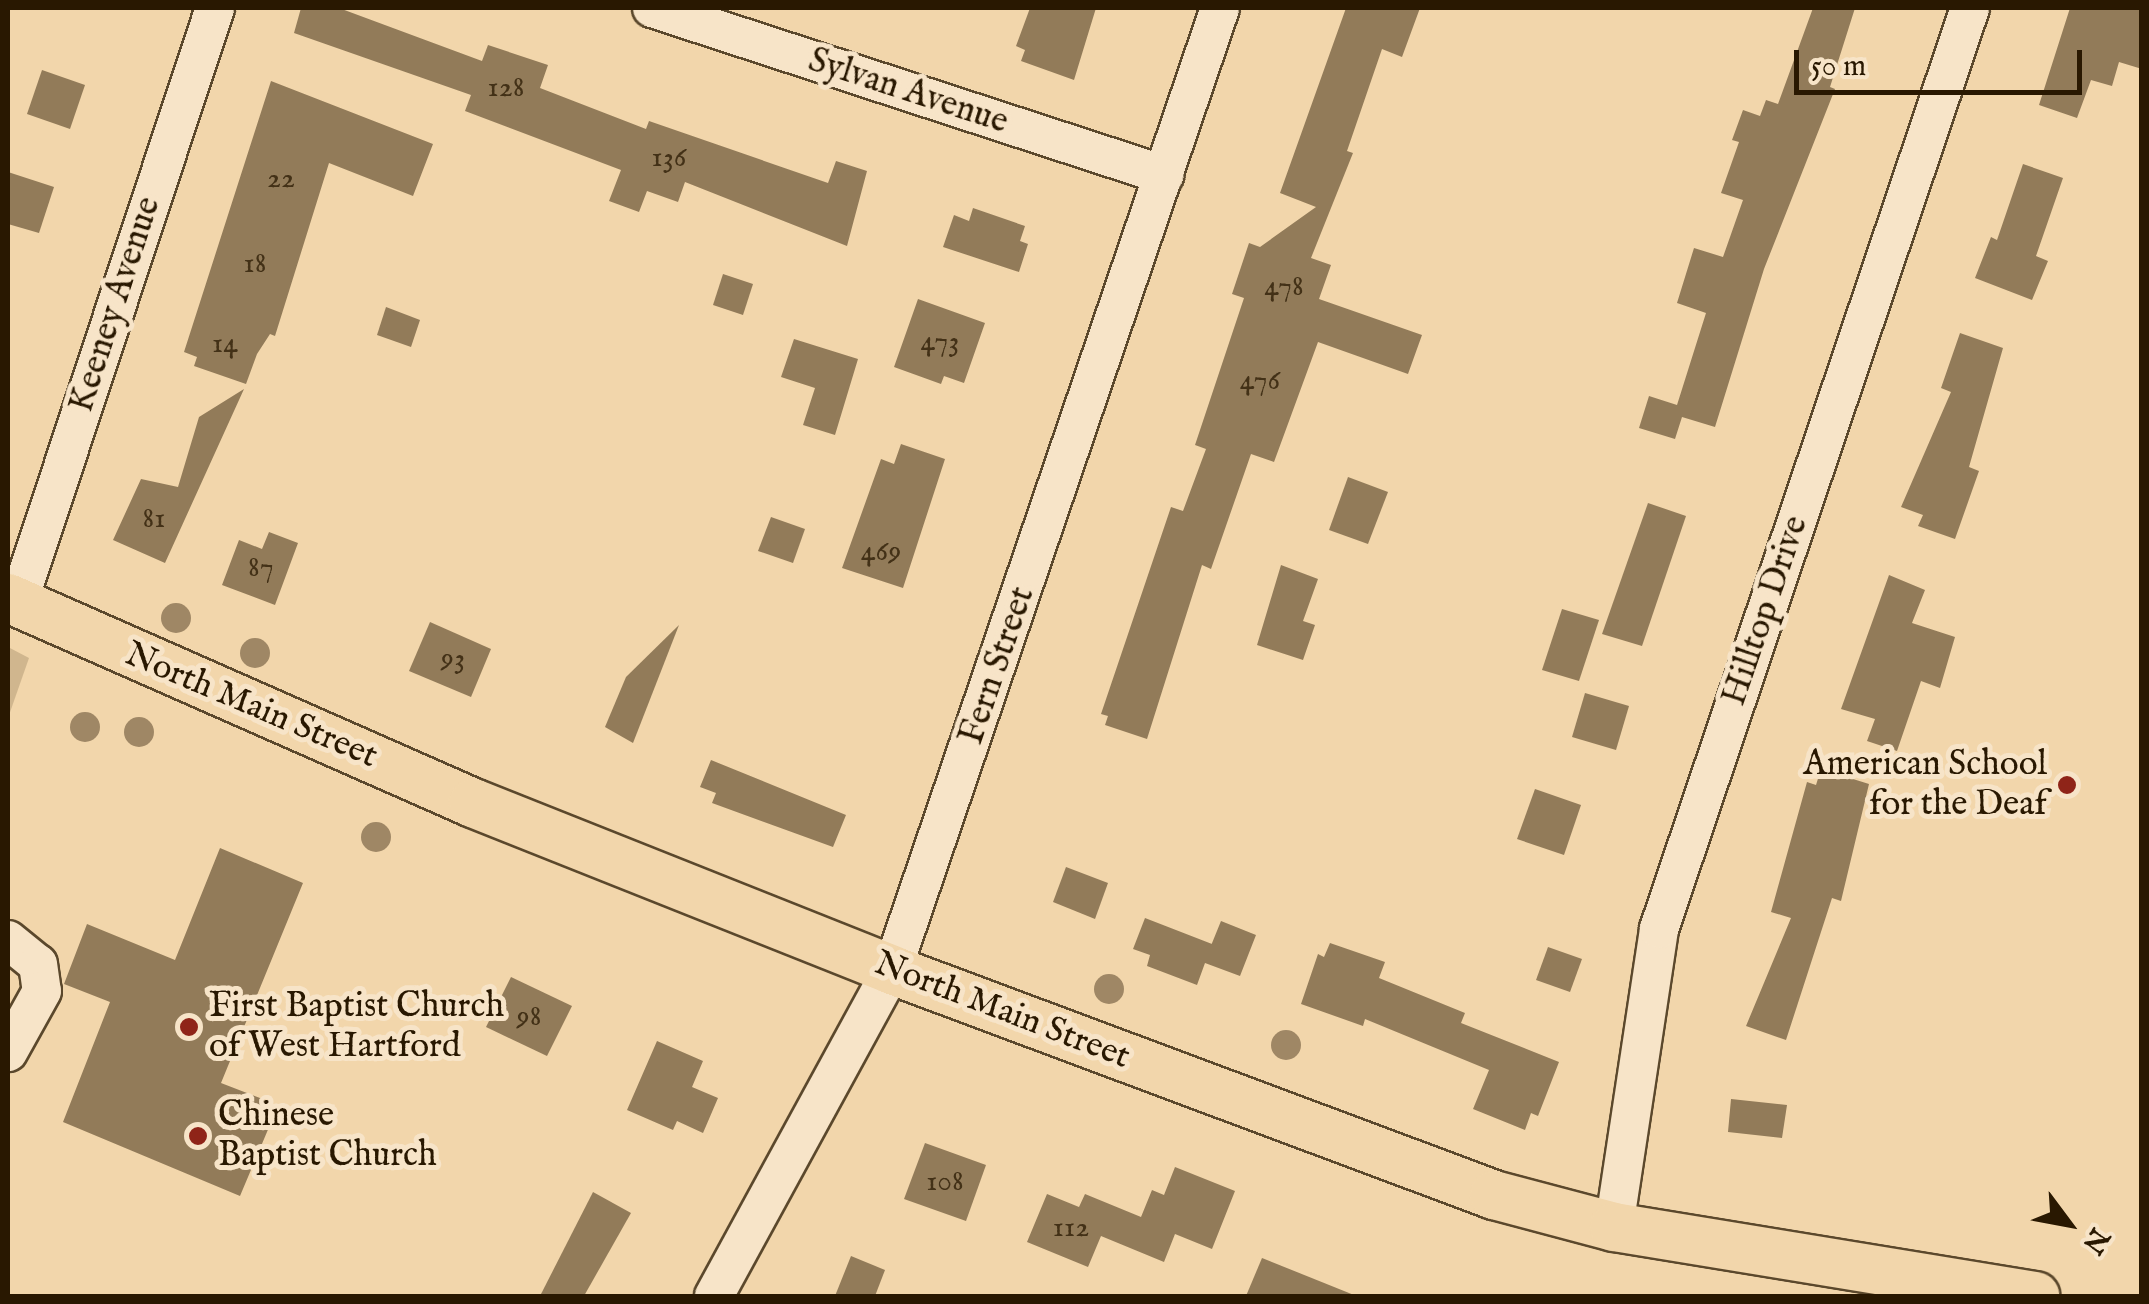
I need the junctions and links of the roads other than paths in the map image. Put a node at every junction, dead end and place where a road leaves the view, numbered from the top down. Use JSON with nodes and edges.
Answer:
{"nodes":[{"id":1,"x":215,"y":8,"type":"edge"},
{"id":2,"x":652,"y":8,"type":"edge"},
{"id":3,"x":1220,"y":8,"type":"edge"},
{"id":4,"x":1970,"y":8,"type":"edge"},
{"id":5,"x":1164,"y":176,"type":"junction"},
{"id":6,"x":13,"y":600,"type":"edge"},
{"id":7,"x":8,"y":940,"type":"edge"},
{"id":8,"x":892,"y":970,"type":"junction"},
{"id":9,"x":8,"y":1052,"type":"edge"},
{"id":10,"x":1614,"y":1227,"type":"junction"},
{"id":11,"x":714,"y":1296,"type":"edge"},
{"id":12,"x":2035,"y":1296,"type":"edge"}],
"edges":[{"from":1,"to":6,"type":"street","name":"Keeney Avenue"},
{"from":2,"to":5,"type":"street","name":"Sylvan Avenue"},
{"from":3,"to":5,"type":"street","name":"Fern Street"},
{"from":4,"to":10,"type":"street","name":"Hilltop Drive"},
{"from":5,"to":8,"type":"street","name":"Fern Street"},
{"from":6,"to":8,"type":"main road","name":"North Main Street"},
{"from":7,"to":9,"type":"street"},
{"from":8,"to":10,"type":"main road","name":"North Main Street"},
{"from":8,"to":11,"type":"street","name":"Fern Street"},
{"from":10,"to":12,"type":"main road","name":"North Main Street"}]}
